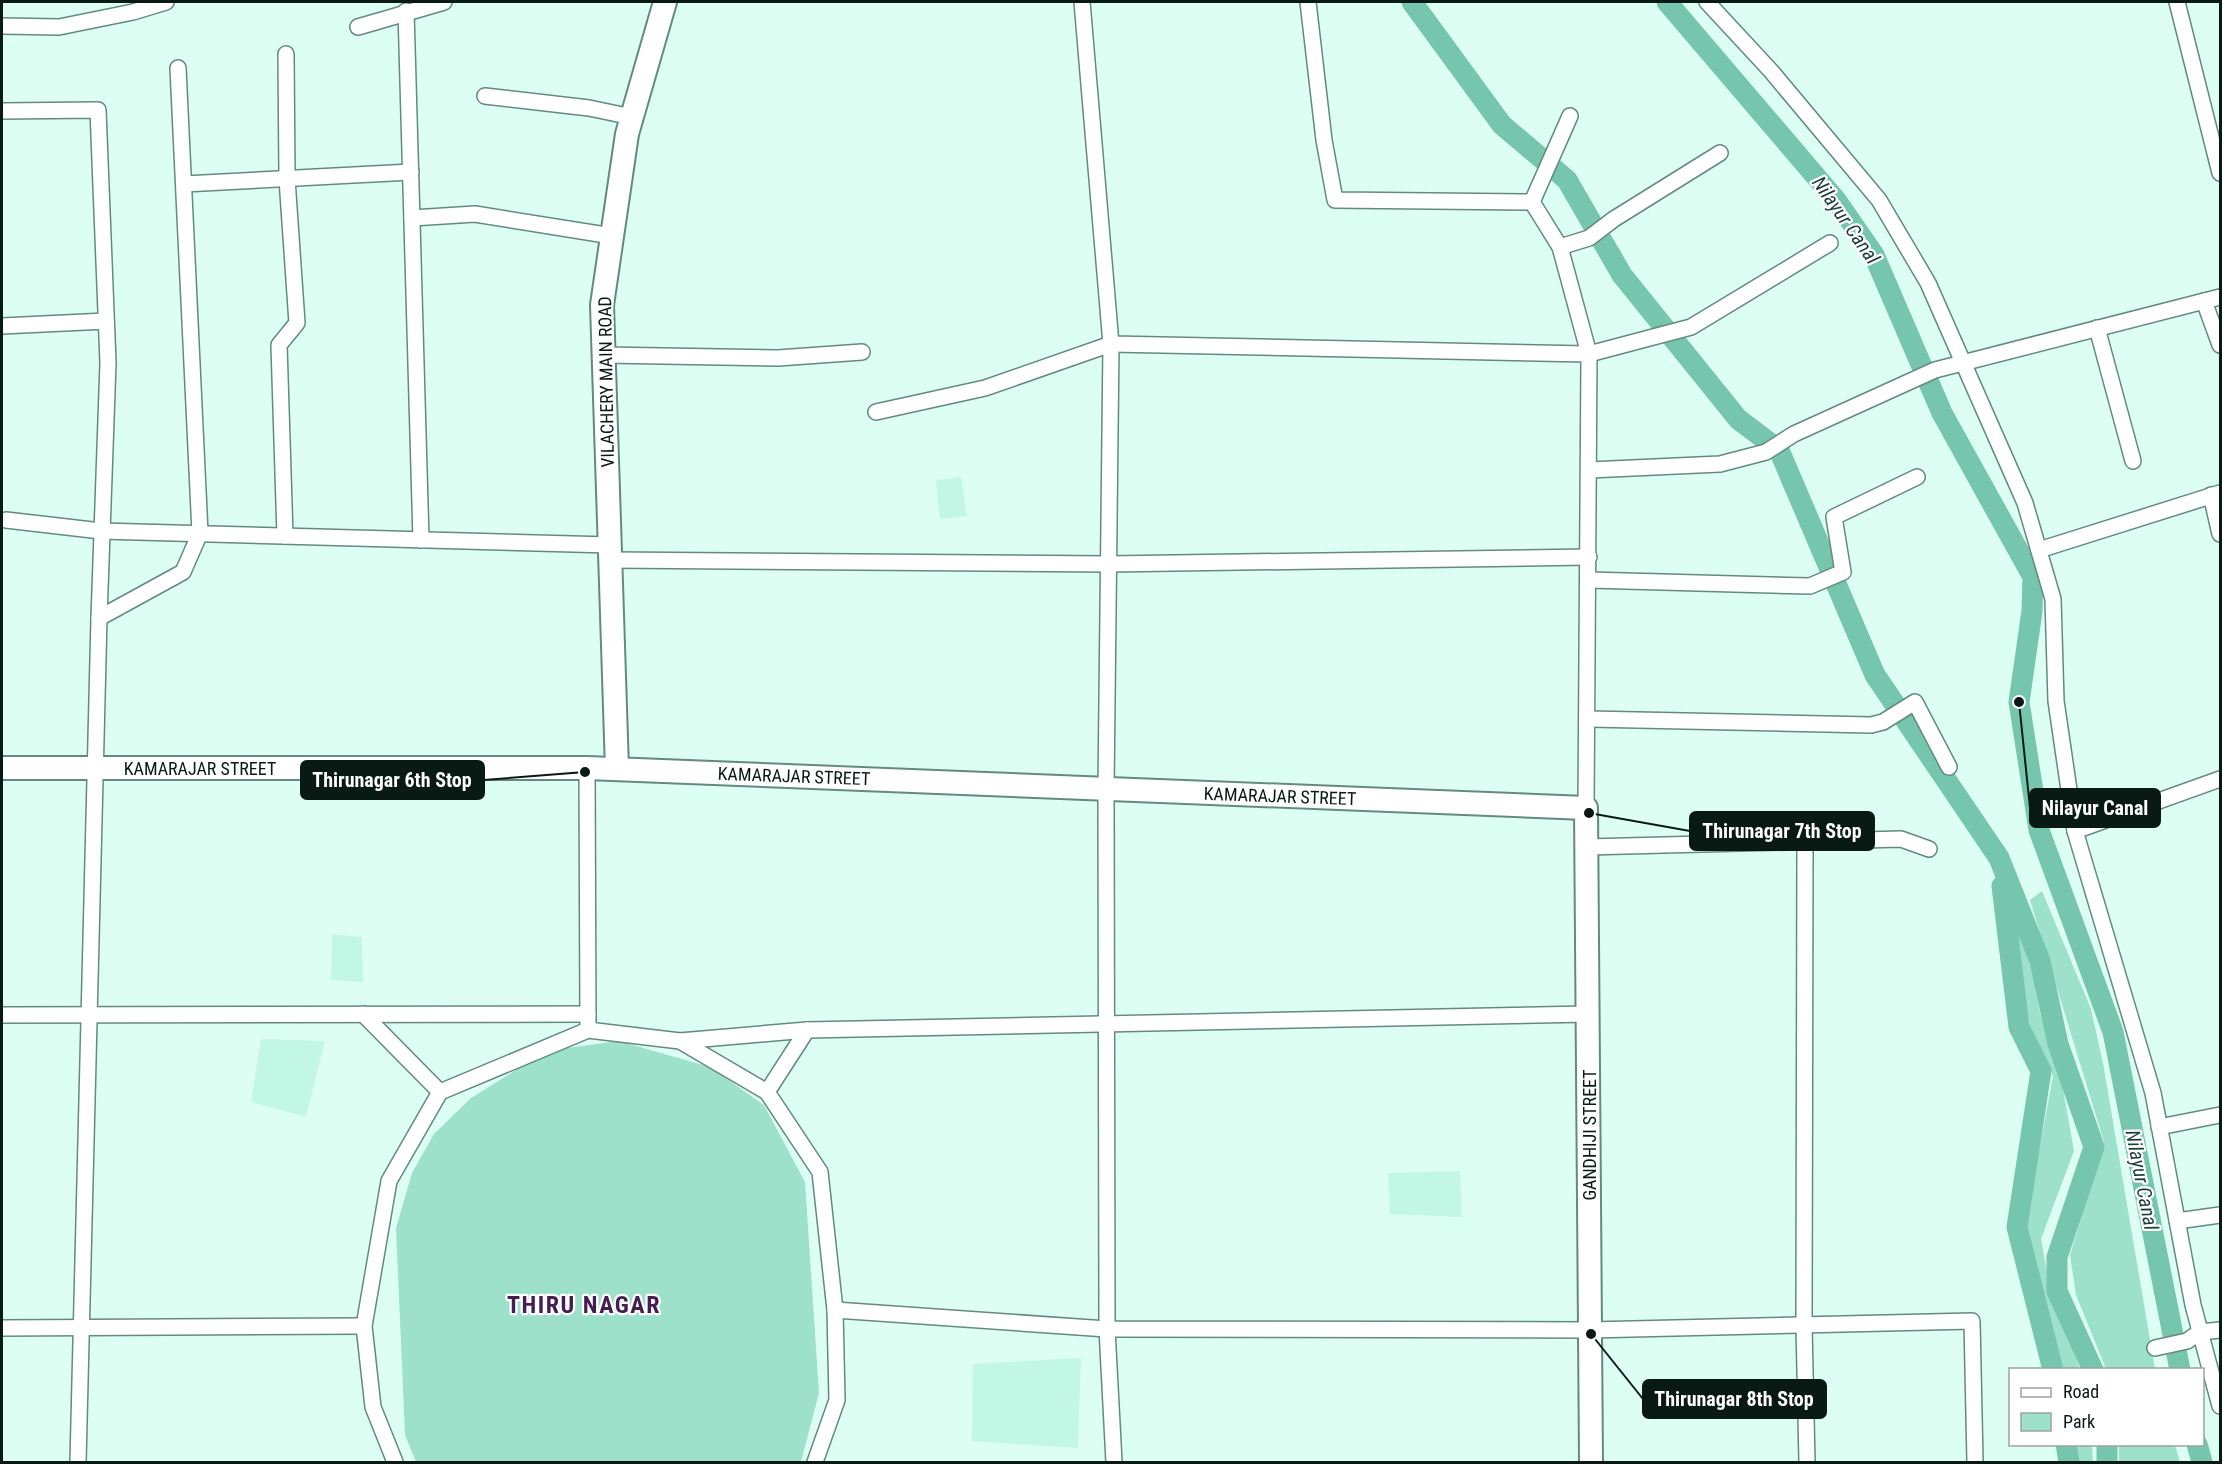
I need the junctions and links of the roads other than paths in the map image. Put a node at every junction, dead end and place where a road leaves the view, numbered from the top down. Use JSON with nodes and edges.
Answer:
{"nodes":[{"id":1,"x":166,"y":2,"type":"edge"},
{"id":2,"x":444,"y":2,"type":"edge"},
{"id":3,"x":665,"y":2,"type":"edge"},
{"id":4,"x":1082,"y":2,"type":"edge"},
{"id":5,"x":1308,"y":2,"type":"edge"},
{"id":6,"x":1707,"y":2,"type":"edge"},
{"id":7,"x":2177,"y":2,"type":"edge"},
{"id":8,"x":406,"y":11,"type":"junction"},
{"id":9,"x":2,"y":26,"type":"edge"},
{"id":10,"x":358,"y":27,"type":"dead end"},
{"id":11,"x":286,"y":54,"type":"dead end"},
{"id":12,"x":178,"y":69,"type":"dead end"},
{"id":13,"x":485,"y":96,"type":"dead end"},
{"id":14,"x":2,"y":111,"type":"edge"},
{"id":15,"x":1570,"y":116,"type":"dead end"},
{"id":16,"x":632,"y":117,"type":"junction"},
{"id":17,"x":1720,"y":153,"type":"dead end"},
{"id":18,"x":411,"y":172,"type":"junction"},
{"id":19,"x":2220,"y":173,"type":"edge"},
{"id":20,"x":286,"y":179,"type":"junction"},
{"id":21,"x":184,"y":184,"type":"junction"},
{"id":22,"x":1532,"y":202,"type":"junction"},
{"id":23,"x":412,"y":218,"type":"junction"},
{"id":24,"x":612,"y":236,"type":"junction"},
{"id":25,"x":1830,"y":243,"type":"dead end"},
{"id":26,"x":1560,"y":247,"type":"junction"},
{"id":27,"x":2220,"y":297,"type":"edge"},
{"id":28,"x":2204,"y":302,"type":"junction"},
{"id":29,"x":106,"y":321,"type":"junction"},
{"id":30,"x":2,"y":326,"type":"edge"},
{"id":31,"x":2097,"y":328,"type":"junction"},
{"id":32,"x":1111,"y":344,"type":"junction"},
{"id":33,"x":2220,"y":345,"type":"edge"},
{"id":34,"x":862,"y":352,"type":"dead end"},
{"id":35,"x":1588,"y":354,"type":"junction"},
{"id":36,"x":604,"y":355,"type":"junction"},
{"id":37,"x":1963,"y":361,"type":"junction"},
{"id":38,"x":876,"y":412,"type":"dead end"},
{"id":39,"x":2133,"y":461,"type":"dead end"},
{"id":40,"x":1589,"y":470,"type":"junction"},
{"id":41,"x":1917,"y":477,"type":"dead end"},
{"id":42,"x":2216,"y":494,"type":"edge"},
{"id":43,"x":6,"y":520,"type":"dead end"},
{"id":44,"x":101,"y":531,"type":"junction"},
{"id":45,"x":200,"y":533,"type":"junction"},
{"id":46,"x":2220,"y":534,"type":"edge"},
{"id":47,"x":285,"y":536,"type":"junction"},
{"id":48,"x":421,"y":540,"type":"junction"},
{"id":49,"x":2039,"y":550,"type":"junction"},
{"id":50,"x":610,"y":552,"type":"junction"},
{"id":51,"x":1589,"y":557,"type":"junction"},
{"id":52,"x":1109,"y":564,"type":"junction"},
{"id":53,"x":1588,"y":580,"type":"junction"},
{"id":54,"x":99,"y":618,"type":"junction"},
{"id":55,"x":1589,"y":719,"type":"junction"},
{"id":56,"x":1949,"y":767,"type":"dead end"},
{"id":57,"x":2,"y":768,"type":"edge"},
{"id":58,"x":95,"y":768,"type":"junction"},
{"id":59,"x":587,"y":768,"type":"junction"},
{"id":60,"x":617,"y":769,"type":"junction"},
{"id":61,"x":2220,"y":779,"type":"edge"},
{"id":62,"x":1106,"y":789,"type":"junction"},
{"id":63,"x":1586,"y":808,"type":"junction"},
{"id":64,"x":2075,"y":831,"type":"junction"},
{"id":65,"x":1805,"y":842,"type":"junction"},
{"id":66,"x":1587,"y":847,"type":"junction"},
{"id":67,"x":1929,"y":849,"type":"dead end"},
{"id":68,"x":363,"y":1014,"type":"junction"},
{"id":69,"x":588,"y":1014,"type":"junction"},
{"id":70,"x":1588,"y":1014,"type":"junction"},
{"id":71,"x":2,"y":1015,"type":"edge"},
{"id":72,"x":90,"y":1015,"type":"junction"},
{"id":73,"x":1107,"y":1022,"type":"junction"},
{"id":74,"x":588,"y":1030,"type":"junction"},
{"id":75,"x":807,"y":1030,"type":"junction"},
{"id":76,"x":680,"y":1041,"type":"junction"},
{"id":77,"x":440,"y":1092,"type":"junction"},
{"id":78,"x":767,"y":1092,"type":"junction"},
{"id":79,"x":2220,"y":1115,"type":"edge"},
{"id":80,"x":2159,"y":1128,"type":"junction"},
{"id":81,"x":2220,"y":1215,"type":"edge"},
{"id":82,"x":2177,"y":1221,"type":"junction"},
{"id":83,"x":835,"y":1310,"type":"junction"},
{"id":84,"x":364,"y":1326,"type":"junction"},
{"id":85,"x":1804,"y":1326,"type":"junction"},
{"id":86,"x":82,"y":1327,"type":"junction"},
{"id":87,"x":2,"y":1328,"type":"edge"},
{"id":88,"x":1107,"y":1329,"type":"junction"},
{"id":89,"x":1590,"y":1330,"type":"junction"},
{"id":90,"x":2220,"y":1330,"type":"edge"},
{"id":91,"x":2200,"y":1332,"type":"junction"},
{"id":92,"x":2155,"y":1348,"type":"dead end"},
{"id":93,"x":2220,"y":1406,"type":"edge"},
{"id":94,"x":78,"y":1462,"type":"edge"},
{"id":95,"x":394,"y":1462,"type":"edge"},
{"id":96,"x":815,"y":1462,"type":"edge"},
{"id":97,"x":1114,"y":1462,"type":"edge"},
{"id":98,"x":1591,"y":1462,"type":"edge"},
{"id":99,"x":1807,"y":1462,"type":"edge"},
{"id":100,"x":1976,"y":1462,"type":"edge"}],
"edges":[{"from":1,"to":9,"type":"street"},
{"from":2,"to":8,"type":"street"},
{"from":3,"to":16,"type":"main road","name":"VILACHERY MAIN ROAD"},
{"from":4,"to":32,"type":"street"},
{"from":5,"to":22,"type":"street"},
{"from":6,"to":37,"type":"street"},
{"from":7,"to":19,"type":"street"},
{"from":8,"to":10,"type":"street"},
{"from":8,"to":18,"type":"street"},
{"from":11,"to":20,"type":"street"},
{"from":12,"to":21,"type":"street"},
{"from":13,"to":16,"type":"street"},
{"from":14,"to":29,"type":"street"},
{"from":15,"to":22,"type":"street"},
{"from":16,"to":24,"type":"main road","name":"VILACHERY MAIN ROAD"},
{"from":17,"to":26,"type":"street"},
{"from":18,"to":20,"type":"street"},
{"from":18,"to":23,"type":"street"},
{"from":20,"to":21,"type":"street"},
{"from":20,"to":47,"type":"street"},
{"from":21,"to":45,"type":"street"},
{"from":22,"to":26,"type":"street"},
{"from":23,"to":24,"type":"street"},
{"from":23,"to":48,"type":"street"},
{"from":24,"to":36,"type":"main road","name":"VILACHERY MAIN ROAD"},
{"from":25,"to":35,"type":"street"},
{"from":26,"to":35,"type":"street"},
{"from":27,"to":28,"type":"street"},
{"from":28,"to":31,"type":"street"},
{"from":28,"to":33,"type":"street"},
{"from":29,"to":30,"type":"street"},
{"from":29,"to":44,"type":"street"},
{"from":31,"to":37,"type":"street"},
{"from":31,"to":39,"type":"street"},
{"from":32,"to":35,"type":"street"},
{"from":32,"to":38,"type":"street"},
{"from":32,"to":52,"type":"street"},
{"from":34,"to":36,"type":"street"},
{"from":35,"to":40,"type":"street"},
{"from":36,"to":50,"type":"main road","name":"VILACHERY MAIN ROAD"},
{"from":37,"to":40,"type":"street"},
{"from":37,"to":49,"type":"street"},
{"from":40,"to":51,"type":"street"},
{"from":41,"to":53,"type":"street"},
{"from":42,"to":46,"type":"street"},
{"from":42,"to":49,"type":"street"},
{"from":43,"to":44,"type":"street"},
{"from":44,"to":45,"type":"street"},
{"from":44,"to":54,"type":"street"},
{"from":45,"to":47,"type":"street"},
{"from":45,"to":54,"type":"street"},
{"from":47,"to":48,"type":"street"},
{"from":48,"to":50,"type":"street"},
{"from":49,"to":64,"type":"street"},
{"from":50,"to":52,"type":"street"},
{"from":50,"to":60,"type":"main road","name":"VILACHERY MAIN ROAD"},
{"from":51,"to":52,"type":"street"},
{"from":51,"to":53,"type":"street"},
{"from":52,"to":62,"type":"street"},
{"from":53,"to":55,"type":"street"},
{"from":54,"to":58,"type":"street"},
{"from":55,"to":56,"type":"street"},
{"from":55,"to":63,"type":"street"},
{"from":57,"to":58,"type":"main road","name":"KAMARAJAR STREET"},
{"from":58,"to":59,"type":"main road","name":"KAMARAJAR STREET"},
{"from":58,"to":72,"type":"street"},
{"from":59,"to":60,"type":"main road","name":"KAMARAJAR STREET"},
{"from":59,"to":69,"type":"street"},
{"from":60,"to":62,"type":"main road","name":"KAMARAJAR STREET"},
{"from":61,"to":64,"type":"street"},
{"from":62,"to":63,"type":"main road","name":"KAMARAJAR STREET"},
{"from":62,"to":73,"type":"street"},
{"from":63,"to":66,"type":"main road","name":"GANDHIJI STREET"},
{"from":64,"to":80,"type":"street"},
{"from":65,"to":66,"type":"street"},
{"from":65,"to":67,"type":"street"},
{"from":65,"to":85,"type":"street"},
{"from":66,"to":70,"type":"main road","name":"GANDHIJI STREET"},
{"from":68,"to":69,"type":"street"},
{"from":68,"to":72,"type":"street"},
{"from":68,"to":77,"type":"street"},
{"from":69,"to":74,"type":"street"},
{"from":70,"to":73,"type":"street"},
{"from":70,"to":89,"type":"main road","name":"GANDHIJI STREET"},
{"from":71,"to":72,"type":"street"},
{"from":72,"to":86,"type":"street"},
{"from":73,"to":75,"type":"street"},
{"from":73,"to":88,"type":"street"},
{"from":74,"to":76,"type":"street"},
{"from":74,"to":77,"type":"street"},
{"from":75,"to":76,"type":"street"},
{"from":75,"to":78,"type":"street"},
{"from":76,"to":78,"type":"street"},
{"from":77,"to":84,"type":"street"},
{"from":78,"to":83,"type":"street"},
{"from":79,"to":80,"type":"street"},
{"from":80,"to":82,"type":"street"},
{"from":81,"to":82,"type":"street"},
{"from":82,"to":91,"type":"street"},
{"from":83,"to":88,"type":"street"},
{"from":83,"to":96,"type":"street"},
{"from":84,"to":86,"type":"street"},
{"from":84,"to":95,"type":"street"},
{"from":85,"to":89,"type":"street"},
{"from":85,"to":99,"type":"street"},
{"from":85,"to":100,"type":"street"},
{"from":86,"to":87,"type":"street"},
{"from":86,"to":94,"type":"street"},
{"from":88,"to":89,"type":"street"},
{"from":88,"to":97,"type":"street"},
{"from":89,"to":98,"type":"main road","name":"GANDHIJI STREET"},
{"from":90,"to":91,"type":"street"},
{"from":91,"to":92,"type":"street"},
{"from":91,"to":93,"type":"street"}]}
